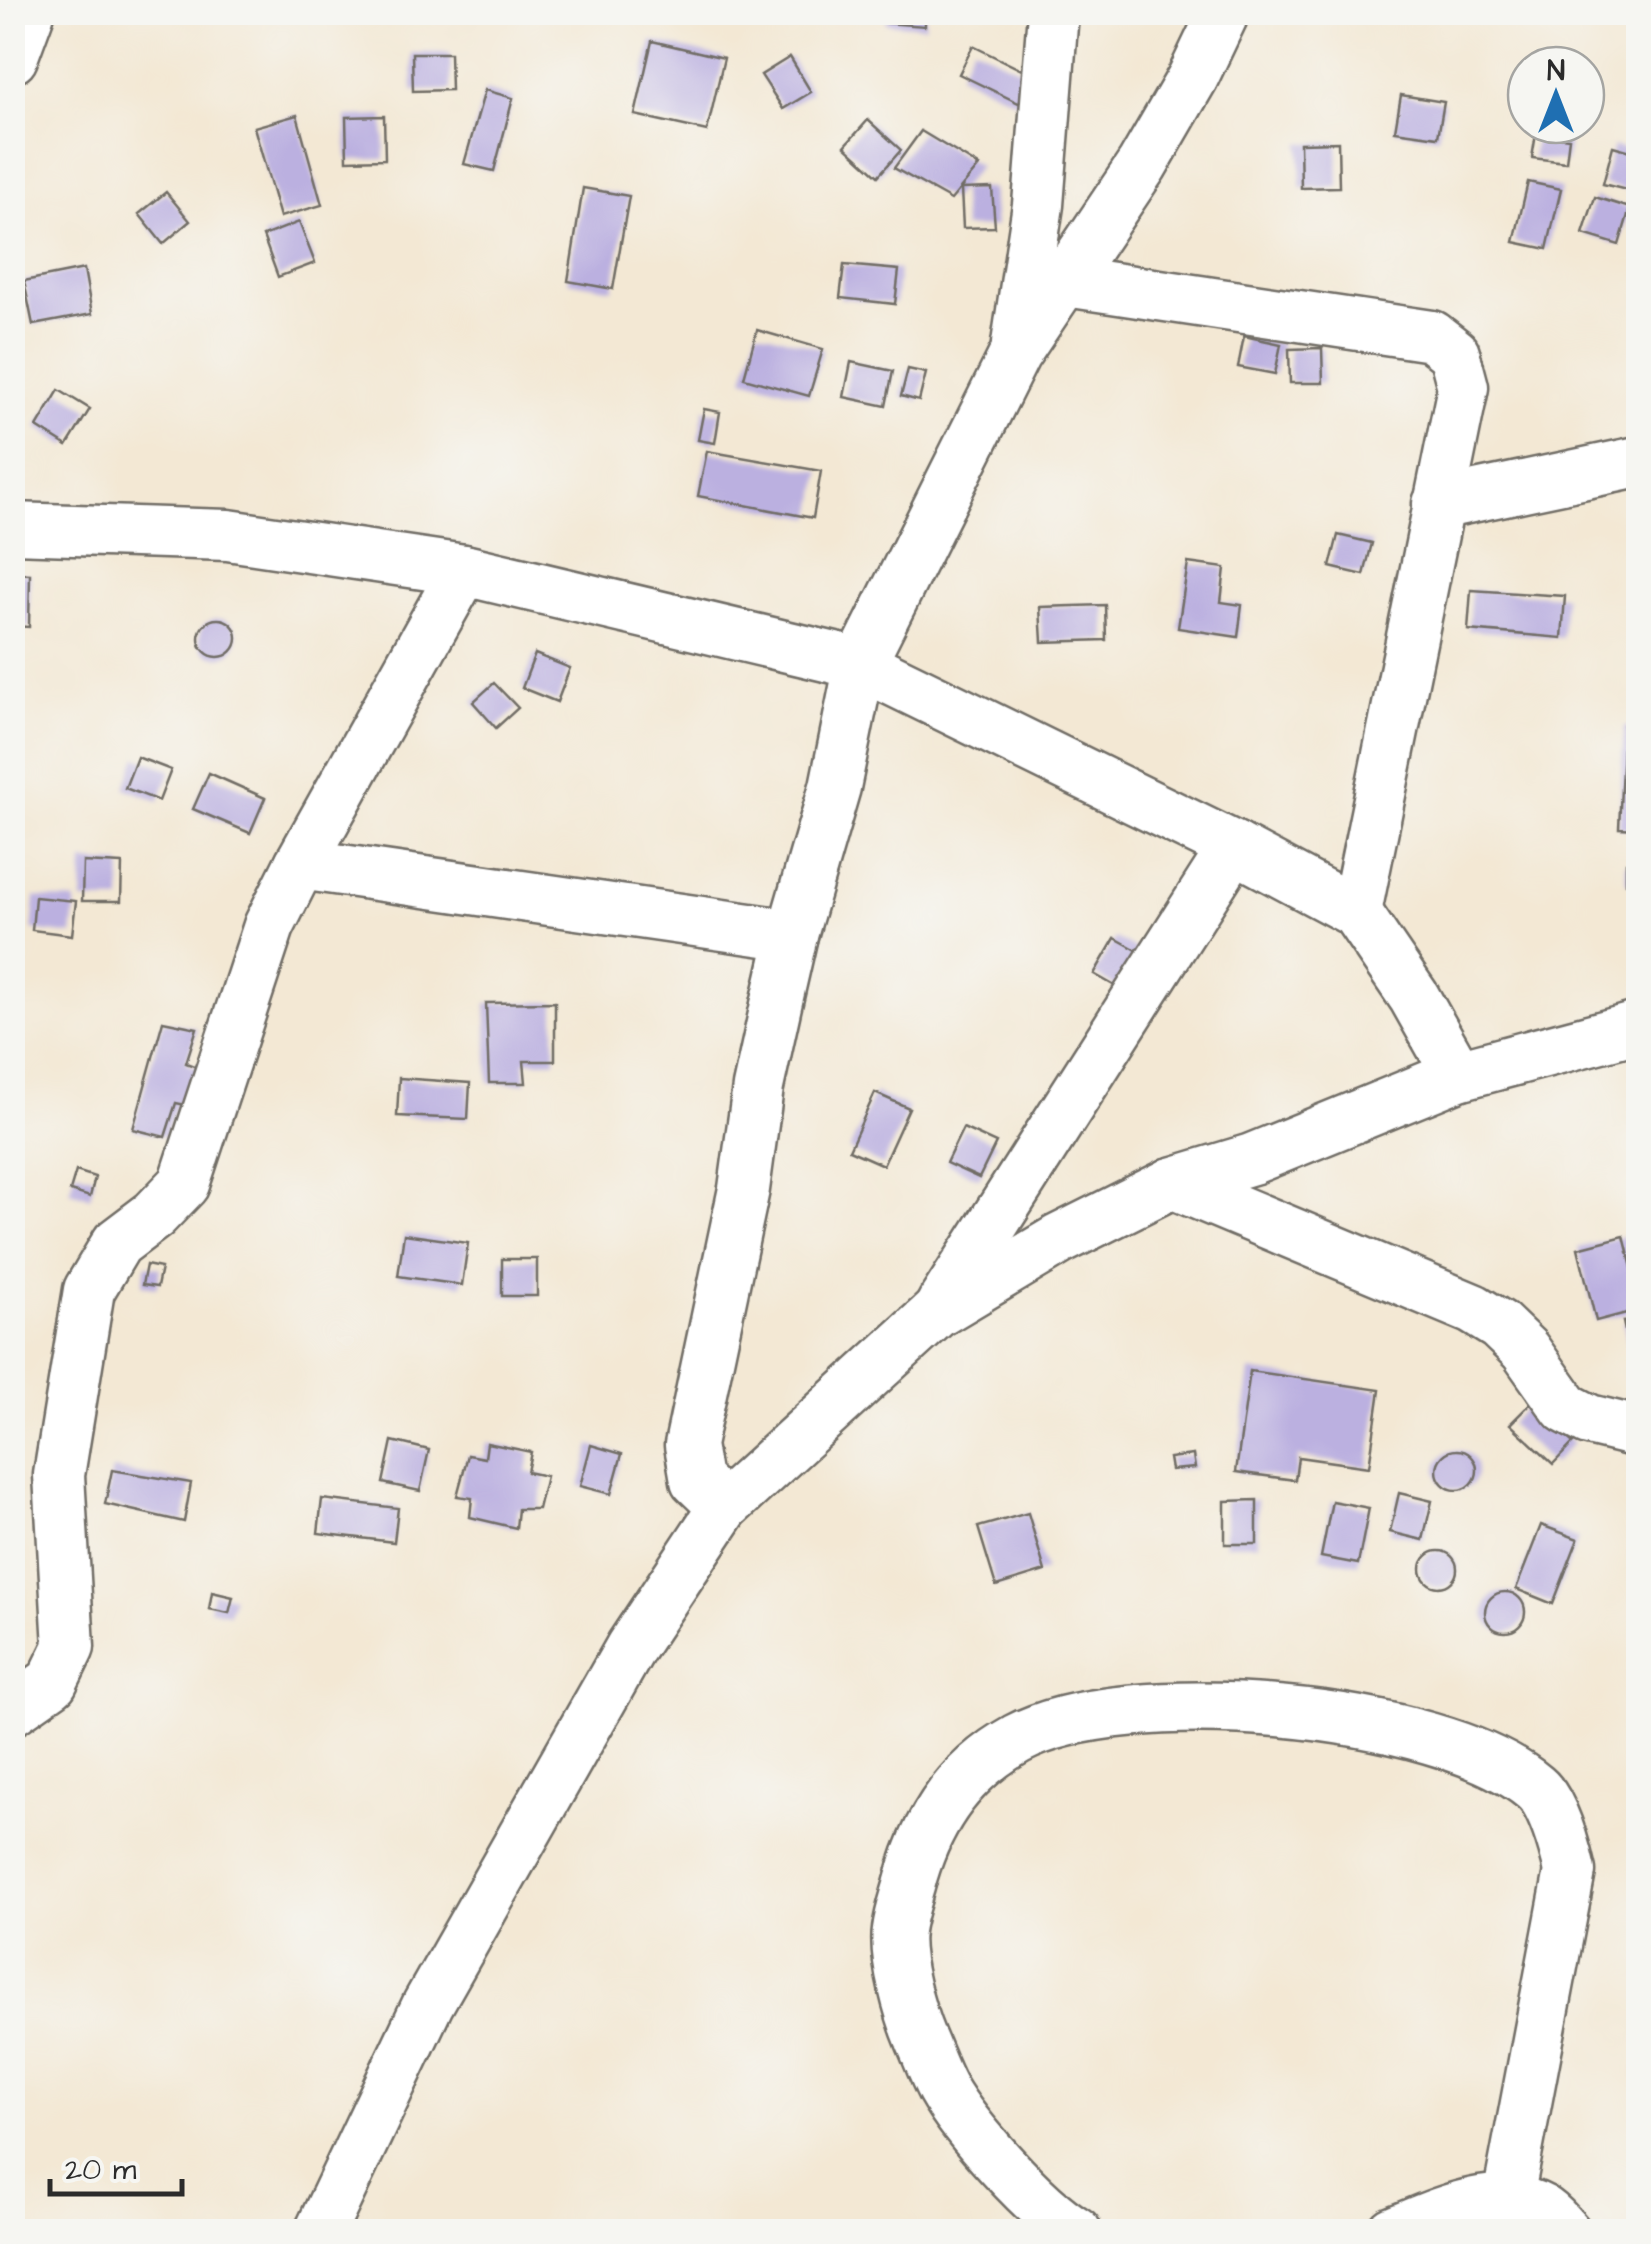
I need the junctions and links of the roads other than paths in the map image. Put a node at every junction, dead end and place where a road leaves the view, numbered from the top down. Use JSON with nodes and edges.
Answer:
{"nodes":[{"id":1,"x":29,"y":12,"type":"edge"},
{"id":2,"x":1052,"y":12,"type":"edge"},
{"id":3,"x":1224,"y":12,"type":"edge"},
{"id":4,"x":12,"y":58,"type":"edge"},
{"id":5,"x":1066,"y":281,"type":"junction"},
{"id":6,"x":1015,"y":354,"type":"junction"},
{"id":7,"x":1638,"y":462,"type":"edge"},
{"id":8,"x":1438,"y":504,"type":"junction"},
{"id":9,"x":16,"y":522,"type":"edge"},
{"id":10,"x":464,"y":570,"type":"junction"},
{"id":11,"x":860,"y":664,"type":"junction"},
{"id":12,"x":1234,"y":847,"type":"junction"},
{"id":13,"x":300,"y":864,"type":"junction"},
{"id":14,"x":1356,"y":912,"type":"junction"},
{"id":15,"x":792,"y":934,"type":"junction"},
{"id":16,"x":1638,"y":1027,"type":"edge"},
{"id":17,"x":1458,"y":1074,"type":"junction"},
{"id":18,"x":1172,"y":1183,"type":"junction"},
{"id":19,"x":936,"y":1313,"type":"junction"},
{"id":20,"x":1638,"y":1432,"type":"edge"},
{"id":21,"x":724,"y":1507,"type":"junction"},
{"id":22,"x":12,"y":1710,"type":"edge"},
{"id":23,"x":1508,"y":2198,"type":"junction"},
{"id":24,"x":320,"y":2232,"type":"edge"},
{"id":25,"x":1076,"y":2232,"type":"edge"},
{"id":26,"x":1392,"y":2232,"type":"edge"},
{"id":27,"x":1565,"y":2232,"type":"edge"}],
"edges":[{"from":1,"to":4,"type":"street"},
{"from":2,"to":6,"type":"street"},
{"from":3,"to":5,"type":"street"},
{"from":5,"to":6,"type":"street"},
{"from":5,"to":8,"type":"street"},
{"from":6,"to":11,"type":"street"},
{"from":7,"to":8,"type":"street"},
{"from":8,"to":14,"type":"street"},
{"from":9,"to":10,"type":"street"},
{"from":10,"to":11,"type":"street"},
{"from":10,"to":13,"type":"street"},
{"from":11,"to":12,"type":"street"},
{"from":11,"to":15,"type":"street"},
{"from":12,"to":14,"type":"street"},
{"from":12,"to":19,"type":"street"},
{"from":13,"to":15,"type":"street"},
{"from":13,"to":22,"type":"street"},
{"from":14,"to":17,"type":"street"},
{"from":15,"to":21,"type":"street"},
{"from":16,"to":17,"type":"street"},
{"from":17,"to":18,"type":"street"},
{"from":18,"to":19,"type":"street"},
{"from":18,"to":20,"type":"street"},
{"from":19,"to":21,"type":"street"},
{"from":21,"to":24,"type":"street"},
{"from":23,"to":25,"type":"street"},
{"from":23,"to":26,"type":"street"},
{"from":23,"to":27,"type":"street"}]}
